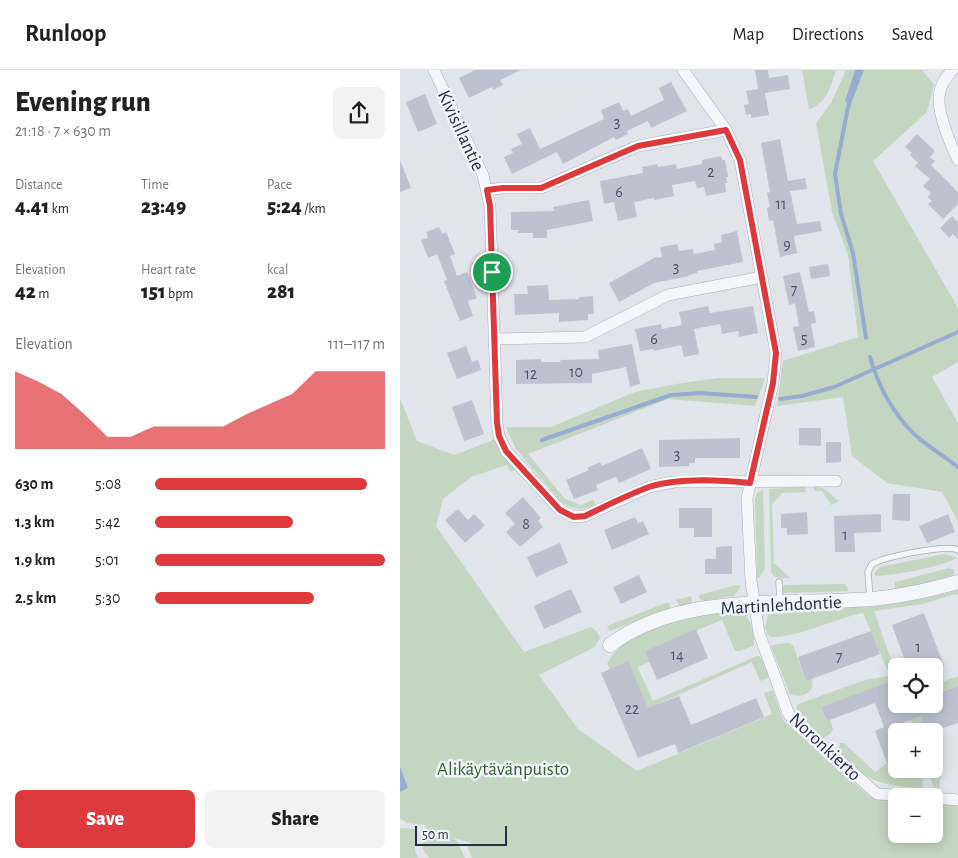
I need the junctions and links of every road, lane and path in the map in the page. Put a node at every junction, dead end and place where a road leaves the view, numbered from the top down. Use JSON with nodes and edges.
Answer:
{"nodes":[{"id":1,"x":683,"y":70,"type":"edge"},
{"id":2,"x":953,"y":70,"type":"edge"},
{"id":3,"x":436,"y":71,"type":"edge"},
{"id":4,"x":726,"y":130,"type":"junction"},
{"id":5,"x":958,"y":160,"type":"edge"},
{"id":6,"x":487,"y":190,"type":"junction"},
{"id":7,"x":762,"y":277,"type":"junction"},
{"id":8,"x":495,"y":338,"type":"junction"},
{"id":9,"x":836,"y":481,"type":"dead end"},
{"id":10,"x":750,"y":483,"type":"junction"},
{"id":11,"x":958,"y":550,"type":"edge"},
{"id":12,"x":779,"y":582,"type":"dead end"},
{"id":13,"x":958,"y":582,"type":"edge"},
{"id":14,"x":870,"y":599,"type":"junction"},
{"id":15,"x":754,"y":603,"type":"junction"},
{"id":16,"x":780,"y":603,"type":"junction"},
{"id":17,"x":610,"y":646,"type":"dead end"},
{"id":18,"x":888,"y":795,"type":"edge"},
{"id":19,"x":943,"y":799,"type":"edge"},
{"id":20,"x":958,"y":800,"type":"edge"}],
"edges":[{"from":1,"to":4,"type":"street","name":"Noronkierto"},
{"from":2,"to":5,"type":"street"},
{"from":3,"to":6,"type":"street","name":"Kivisillantie"},
{"from":4,"to":6,"type":"street"},
{"from":4,"to":7,"type":"street","name":"Noronkierto"},
{"from":6,"to":8,"type":"street","name":"Kivisillantie"},
{"from":7,"to":8,"type":"street"},
{"from":7,"to":10,"type":"street","name":"Noronkierto"},
{"from":8,"to":10,"type":"street","name":"Kivisillantie"},
{"from":9,"to":10,"type":"street","name":"Kivisillantie"},
{"from":10,"to":15,"type":"street","name":"Noronkierto"},
{"from":11,"to":14,"type":"lane"},
{"from":12,"to":16,"type":"lane"},
{"from":13,"to":14,"type":"street","name":"Martinlehdontie"},
{"from":14,"to":16,"type":"street","name":"Martinlehdontie"},
{"from":15,"to":16,"type":"street","name":"Martinlehdontie"},
{"from":15,"to":17,"type":"street","name":"Martinlehdontie"},
{"from":15,"to":18,"type":"street","name":"Noronkierto"},
{"from":19,"to":20,"type":"street"}]}
